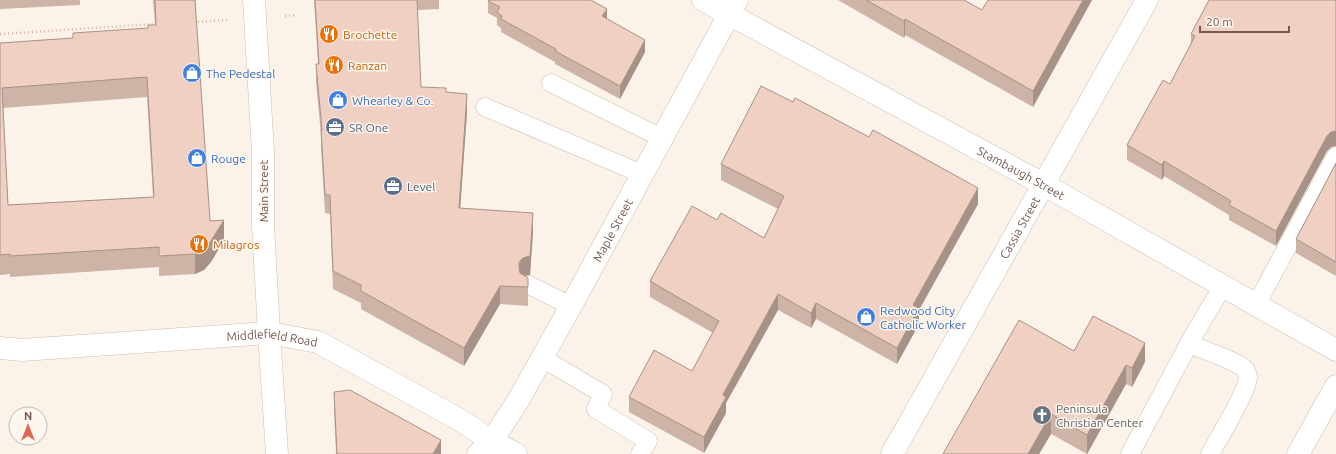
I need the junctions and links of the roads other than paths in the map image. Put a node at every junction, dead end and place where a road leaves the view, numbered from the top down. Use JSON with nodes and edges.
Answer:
{"nodes":[{"id":1,"x":254,"y":0,"type":"edge"},
{"id":2,"x":703,"y":0,"type":"edge"},
{"id":3,"x":1147,"y":0,"type":"edge"},
{"id":4,"x":733,"y":7,"type":"edge"},
{"id":5,"x":551,"y":83,"type":"dead end"},
{"id":6,"x":485,"y":107,"type":"dead end"},
{"id":7,"x":662,"y":138,"type":"junction"},
{"id":8,"x":1336,"y":156,"type":"edge"},
{"id":9,"x":642,"y":174,"type":"junction"},
{"id":10,"x":1043,"y":184,"type":"junction"},
{"id":11,"x":529,"y":285,"type":"edge"},
{"id":12,"x":1223,"y":286,"type":"junction"},
{"id":13,"x":1256,"y":305,"type":"junction"},
{"id":14,"x":571,"y":306,"type":"junction"},
{"id":15,"x":269,"y":333,"type":"junction"},
{"id":16,"x":1189,"y":344,"type":"junction"},
{"id":17,"x":0,"y":348,"type":"edge"},
{"id":18,"x":1336,"y":350,"type":"edge"},
{"id":19,"x":542,"y":358,"type":"junction"},
{"id":20,"x":1336,"y":386,"type":"edge"},
{"id":21,"x":485,"y":447,"type":"edge"},
{"id":22,"x":278,"y":454,"type":"edge"},
{"id":23,"x":516,"y":454,"type":"edge"},
{"id":24,"x":640,"y":454,"type":"edge"},
{"id":25,"x":892,"y":454,"type":"edge"},
{"id":26,"x":1130,"y":454,"type":"edge"},
{"id":27,"x":1210,"y":454,"type":"edge"},
{"id":28,"x":1298,"y":454,"type":"edge"}],
"edges":[{"from":1,"to":15,"type":"street","name":"Main Street"},
{"from":2,"to":4,"type":"street","name":"Stambaugh Street"},
{"from":3,"to":10,"type":"street","name":"Cassia Street"},
{"from":4,"to":7,"type":"street","name":"Maple Street"},
{"from":4,"to":10,"type":"street","name":"Stambaugh Street"},
{"from":5,"to":7,"type":"lane"},
{"from":6,"to":9,"type":"lane"},
{"from":7,"to":9,"type":"street","name":"Maple Street"},
{"from":8,"to":13,"type":"lane"},
{"from":9,"to":14,"type":"street","name":"Maple Street"},
{"from":10,"to":12,"type":"street","name":"Stambaugh Street"},
{"from":10,"to":25,"type":"street","name":"Cassia Street"},
{"from":11,"to":14,"type":"lane"},
{"from":12,"to":13,"type":"street","name":"Stambaugh Street"},
{"from":12,"to":16,"type":"lane"},
{"from":13,"to":18,"type":"street","name":"Stambaugh Street"},
{"from":14,"to":19,"type":"street","name":"Maple Street"},
{"from":15,"to":17,"type":"street","name":"Middlefield Road"},
{"from":15,"to":21,"type":"street","name":"Middlefield Road"},
{"from":15,"to":22,"type":"street","name":"Main Street"},
{"from":16,"to":26,"type":"lane"},
{"from":16,"to":27,"type":"lane"},
{"from":19,"to":21,"type":"street","name":"Maple Street"},
{"from":19,"to":24,"type":"lane"},
{"from":20,"to":28,"type":"street"},
{"from":21,"to":23,"type":"street","name":"Middlefield Road"}]}
